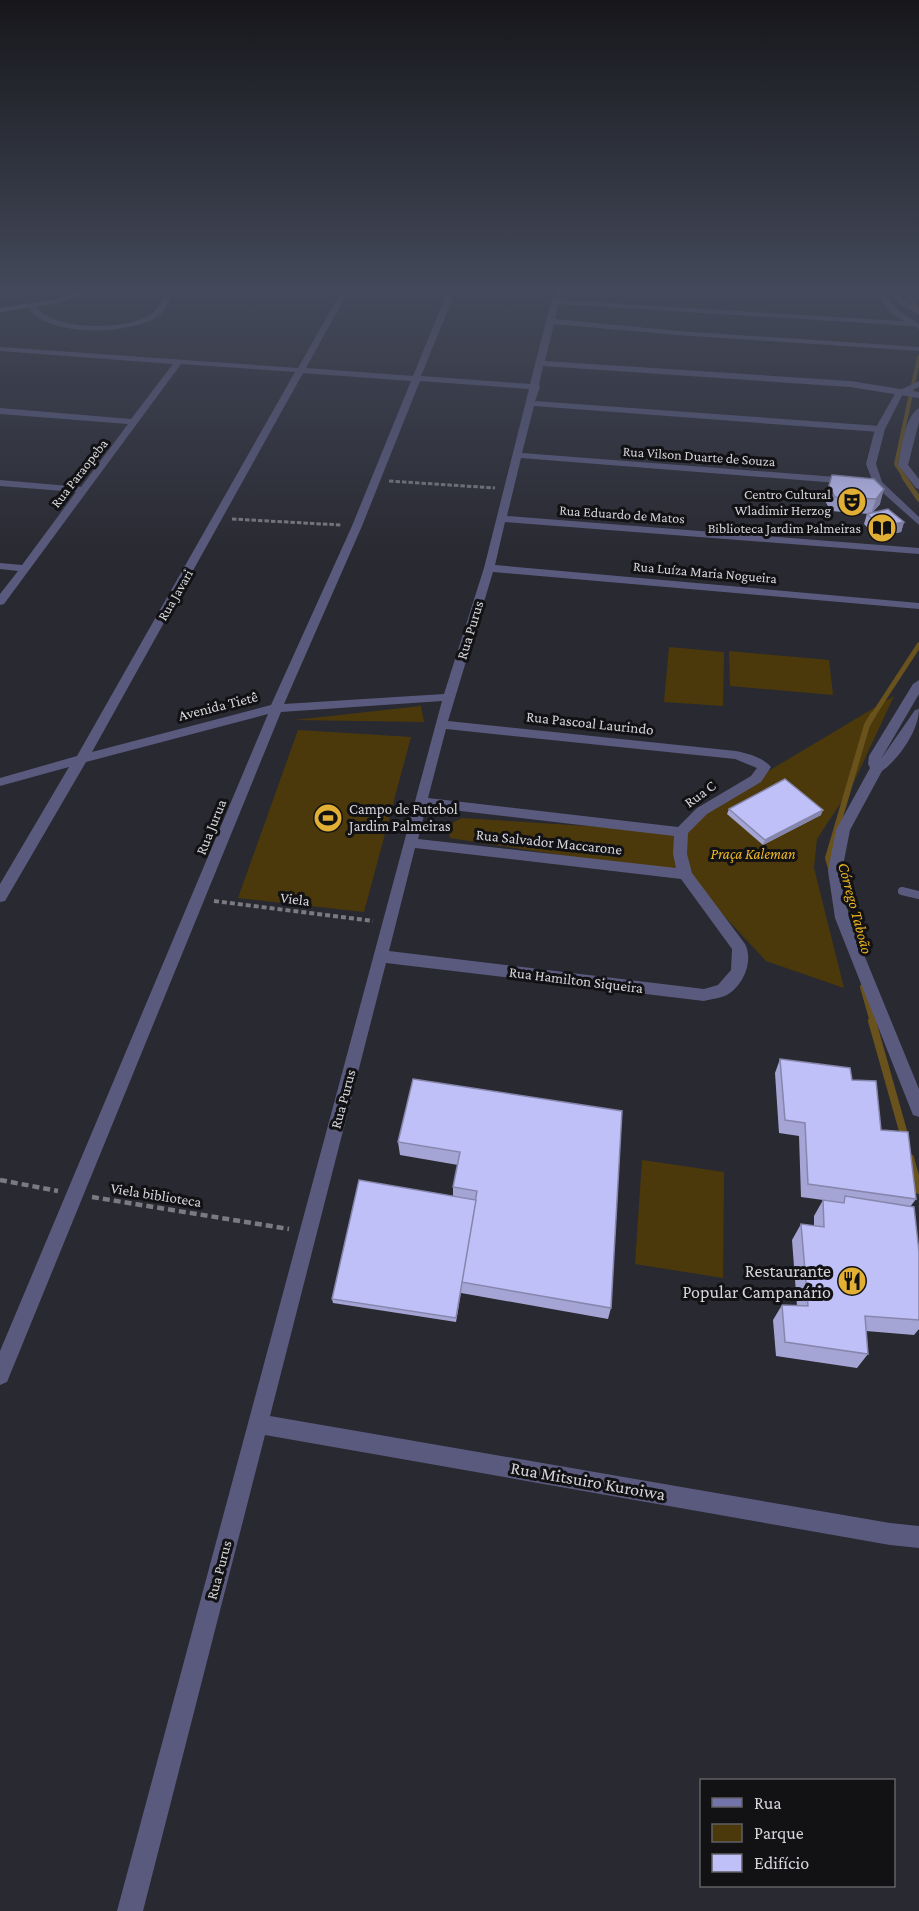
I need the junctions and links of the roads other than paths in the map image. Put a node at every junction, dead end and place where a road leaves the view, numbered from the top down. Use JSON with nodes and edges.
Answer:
{"nodes":[{"id":1,"x":166,"y":379,"type":"edge"},
{"id":2,"x":297,"y":379,"type":"edge"},
{"id":3,"x":408,"y":379,"type":"edge"},
{"id":4,"x":536,"y":379,"type":"edge"},
{"id":5,"x":779,"y":379,"type":"edge"},
{"id":6,"x":417,"y":380,"type":"junction"},
{"id":7,"x":917,"y":385,"type":"edge"},
{"id":8,"x":900,"y":392,"type":"junction"},
{"id":9,"x":533,"y":395,"type":"junction"},
{"id":10,"x":919,"y":395,"type":"edge"},
{"id":11,"x":0,"y":411,"type":"edge"},
{"id":12,"x":919,"y":411,"type":"edge"},
{"id":13,"x":136,"y":422,"type":"junction"},
{"id":14,"x":880,"y":429,"type":"junction"},
{"id":15,"x":518,"y":455,"type":"junction"},
{"id":16,"x":0,"y":483,"type":"edge"},
{"id":17,"x":878,"y":483,"type":"junction"},
{"id":18,"x":919,"y":486,"type":"edge"},
{"id":19,"x":84,"y":490,"type":"junction"},
{"id":20,"x":502,"y":519,"type":"junction"},
{"id":21,"x":919,"y":522,"type":"edge"},
{"id":22,"x":919,"y":551,"type":"edge"},
{"id":23,"x":0,"y":566,"type":"edge"},
{"id":24,"x":24,"y":568,"type":"junction"},
{"id":25,"x":489,"y":568,"type":"junction"},
{"id":26,"x":0,"y":602,"type":"edge"},
{"id":27,"x":919,"y":606,"type":"edge"},
{"id":28,"x":919,"y":684,"type":"edge"},
{"id":29,"x":449,"y":697,"type":"junction"},
{"id":30,"x":277,"y":708,"type":"junction"},
{"id":31,"x":919,"y":713,"type":"edge"},
{"id":32,"x":441,"y":724,"type":"junction"},
{"id":33,"x":736,"y":754,"type":"joint"},
{"id":34,"x":82,"y":758,"type":"junction"},
{"id":35,"x":877,"y":768,"type":"junction"},
{"id":36,"x":0,"y":782,"type":"edge"},
{"id":37,"x":420,"y":802,"type":"junction"},
{"id":38,"x":681,"y":832,"type":"junction"},
{"id":39,"x":410,"y":843,"type":"junction"},
{"id":40,"x":685,"y":874,"type":"junction"},
{"id":41,"x":902,"y":891,"type":"dead end"},
{"id":42,"x":919,"y":896,"type":"edge"},
{"id":43,"x":0,"y":897,"type":"edge"},
{"id":44,"x":380,"y":956,"type":"junction"},
{"id":45,"x":919,"y":1110,"type":"edge"},
{"id":46,"x":0,"y":1375,"type":"edge"},
{"id":47,"x":258,"y":1424,"type":"junction"},
{"id":48,"x":919,"y":1537,"type":"edge"},
{"id":49,"x":130,"y":1911,"type":"edge"}],
"edges":[{"from":1,"to":13,"type":"street","name":"Rua Paraopeba"},
{"from":2,"to":34,"type":"street","name":"Rua Javari"},
{"from":3,"to":6,"type":"street"},
{"from":4,"to":9,"type":"street","name":"Rua Purus"},
{"from":5,"to":8,"type":"street"},
{"from":6,"to":9,"type":"street"},
{"from":6,"to":30,"type":"street","name":"Rua Jurua"},
{"from":7,"to":8,"type":"street"},
{"from":8,"to":10,"type":"street"},
{"from":8,"to":14,"type":"street"},
{"from":9,"to":14,"type":"street"},
{"from":9,"to":15,"type":"street","name":"Rua Purus"},
{"from":11,"to":13,"type":"street"},
{"from":12,"to":18,"type":"street"},
{"from":13,"to":19,"type":"street","name":"Rua Paraopeba"},
{"from":14,"to":17,"type":"street"},
{"from":15,"to":17,"type":"street","name":"Rua Vilson Duarte de Souza"},
{"from":15,"to":20,"type":"street","name":"Rua Purus"},
{"from":16,"to":19,"type":"street"},
{"from":17,"to":21,"type":"street"},
{"from":19,"to":24,"type":"street","name":"Rua Paraopeba"},
{"from":20,"to":22,"type":"street","name":"Rua Eduardo de Matos"},
{"from":20,"to":25,"type":"street","name":"Rua Purus"},
{"from":23,"to":24,"type":"street"},
{"from":24,"to":26,"type":"street","name":"Rua Paraopeba"},
{"from":25,"to":27,"type":"street","name":"Rua Luíza Maria Nogueira"},
{"from":25,"to":29,"type":"street","name":"Rua Purus"},
{"from":28,"to":35,"type":"street"},
{"from":29,"to":30,"type":"street","name":"Avenida Tietê"},
{"from":29,"to":32,"type":"street","name":"Rua Purus"},
{"from":30,"to":34,"type":"street","name":"Avenida Tietê"},
{"from":30,"to":46,"type":"street","name":"Rua Jurua"},
{"from":31,"to":35,"type":"street"},
{"from":32,"to":33,"type":"street","name":"Rua Pascoal Laurindo"},
{"from":32,"to":37,"type":"street","name":"Rua Purus"},
{"from":33,"to":38,"type":"street","name":"Rua C"},
{"from":34,"to":36,"type":"street","name":"Avenida Tietê"},
{"from":34,"to":43,"type":"street","name":"Rua Javari"},
{"from":35,"to":45,"type":"street"},
{"from":37,"to":38,"type":"street","name":"Rua Salvador Maccarone"},
{"from":37,"to":39,"type":"street","name":"Rua Purus"},
{"from":38,"to":40,"type":"street"},
{"from":39,"to":40,"type":"street","name":"Rua Salvador Maccarone"},
{"from":39,"to":44,"type":"street","name":"Rua Purus"},
{"from":40,"to":44,"type":"street","name":"Rua Hamilton Siqueira"},
{"from":41,"to":42,"type":"lane"},
{"from":44,"to":47,"type":"street","name":"Rua Purus"},
{"from":47,"to":48,"type":"street","name":"Rua Mitsuiro Kuroiwa"},
{"from":47,"to":49,"type":"street","name":"Rua Purus"}]}
